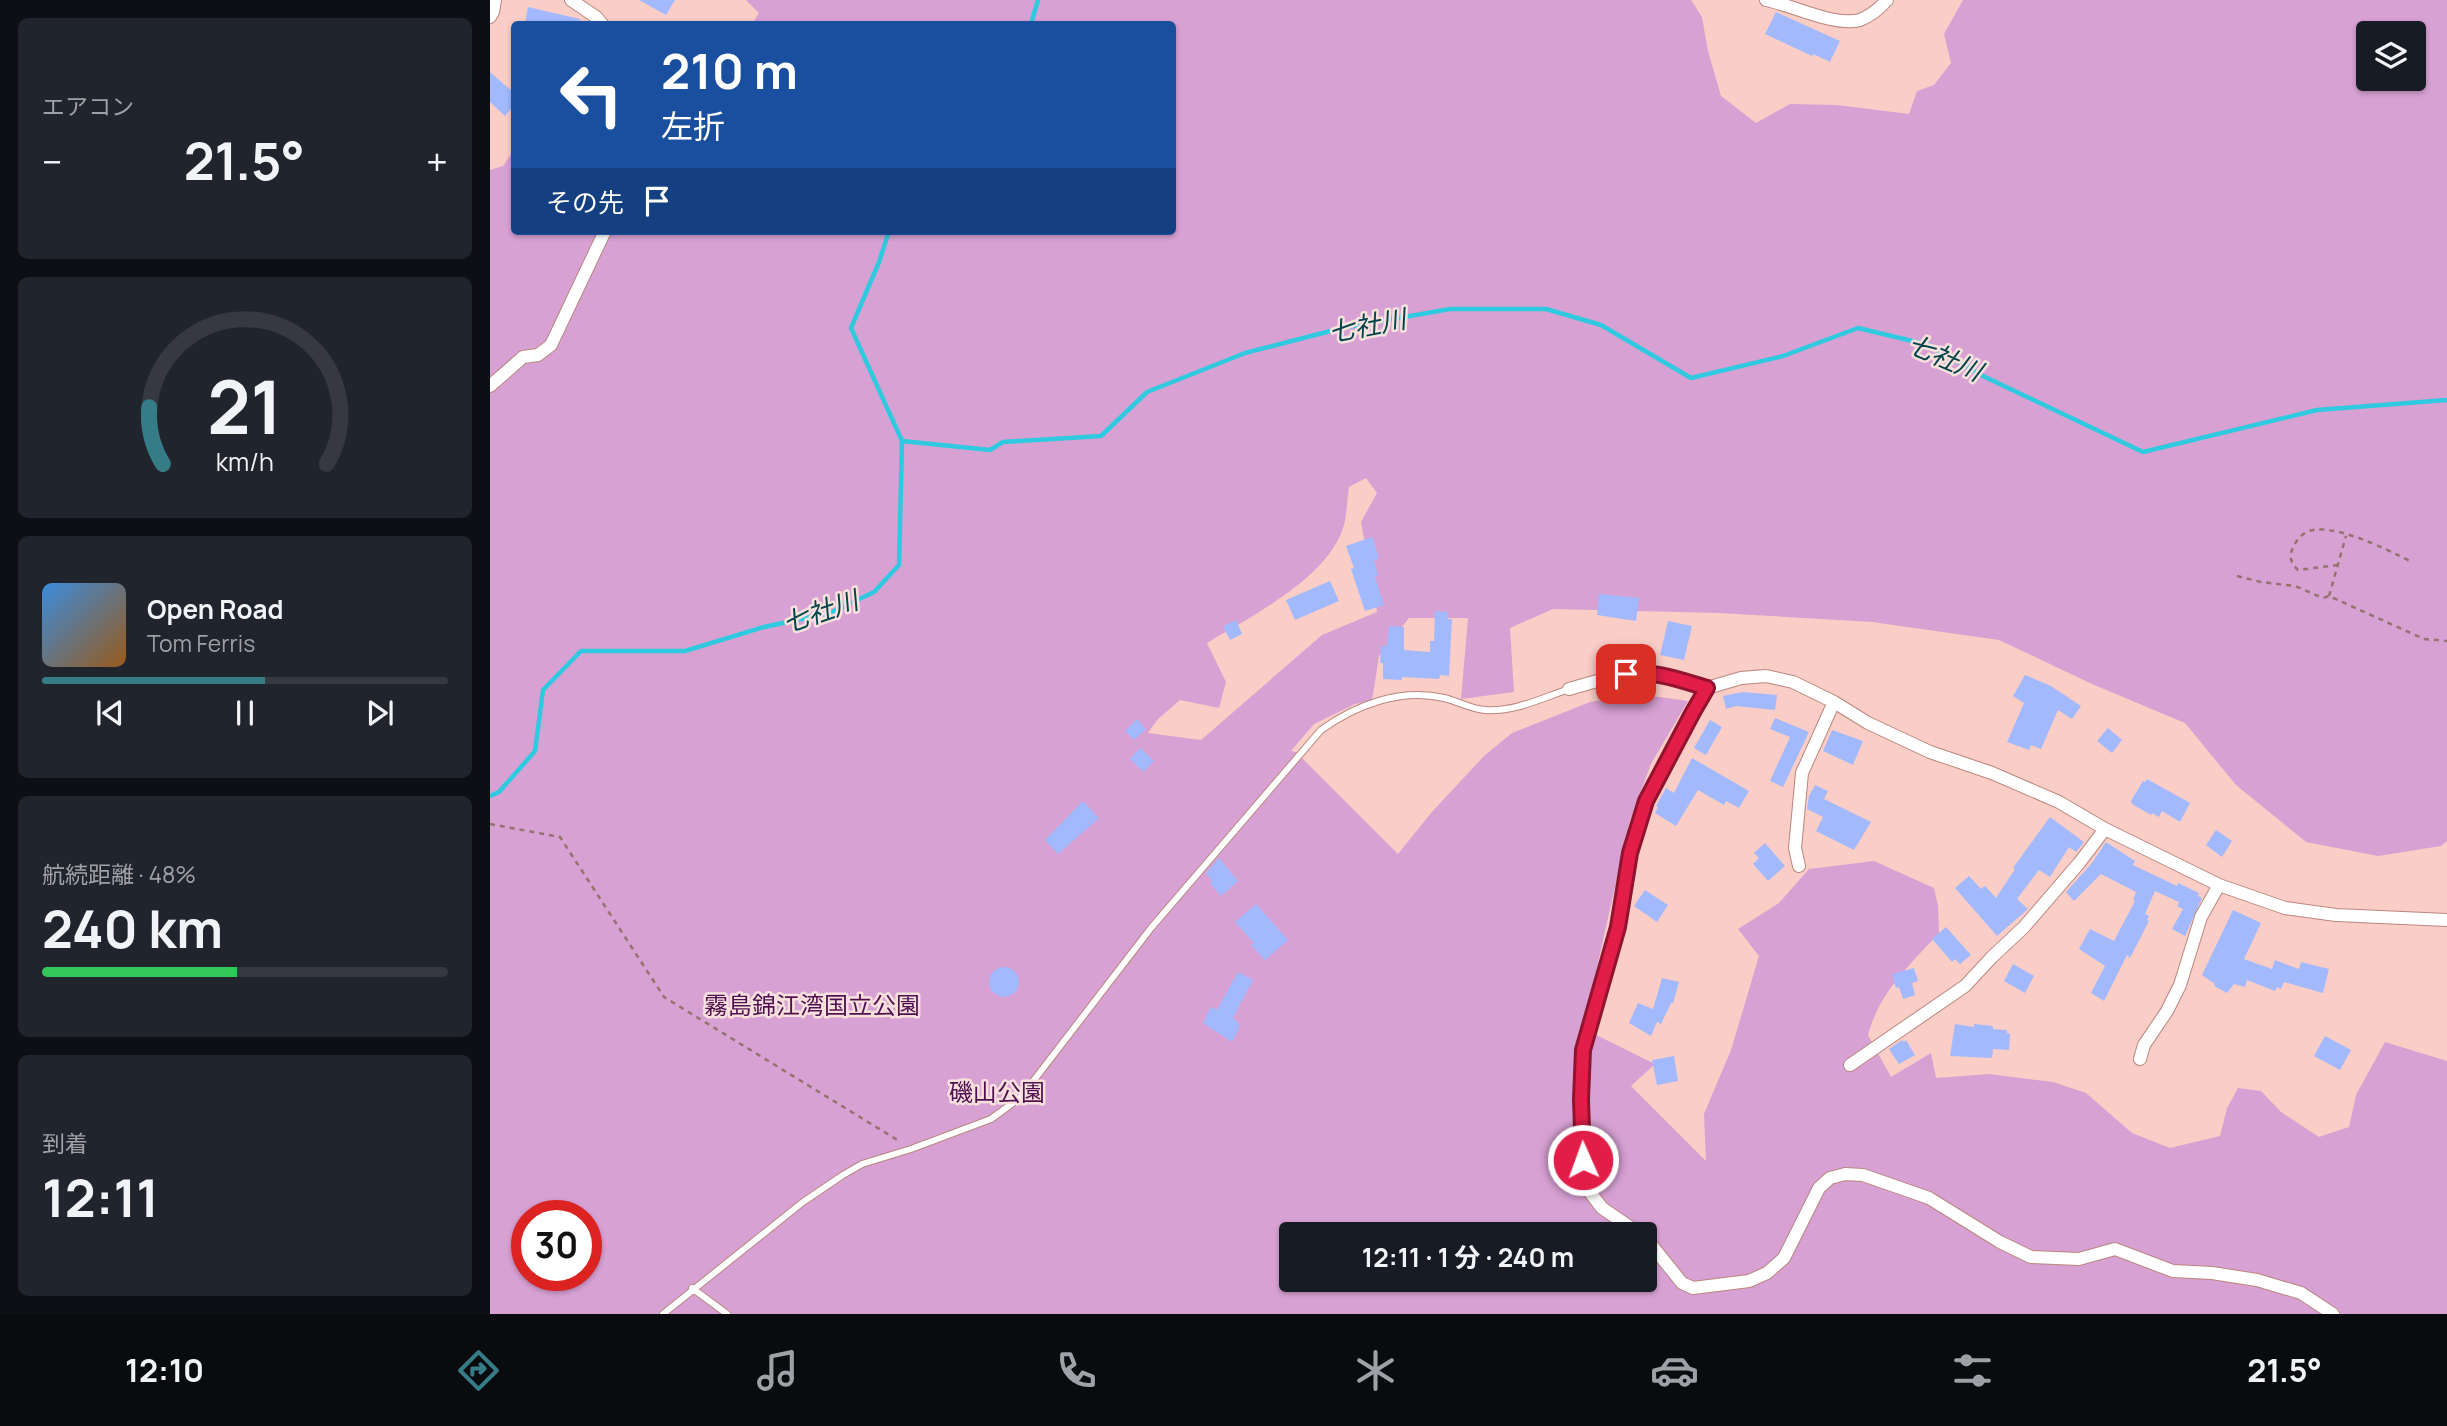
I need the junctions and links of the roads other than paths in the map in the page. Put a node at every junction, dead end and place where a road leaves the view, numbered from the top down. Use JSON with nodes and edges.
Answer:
{"nodes":[{"id":1,"x":495,"y":0,"type":"edge"},
{"id":2,"x":571,"y":0,"type":"edge"},
{"id":3,"x":1766,"y":0,"type":"edge"},
{"id":4,"x":1887,"y":0,"type":"edge"},
{"id":5,"x":490,"y":17,"type":"edge"},
{"id":6,"x":599,"y":21,"type":"edge"},
{"id":7,"x":603,"y":235,"type":"edge"},
{"id":8,"x":490,"y":386,"type":"edge"},
{"id":9,"x":1707,"y":688,"type":"junction"},
{"id":10,"x":1569,"y":689,"type":"joint"},
{"id":11,"x":1834,"y":702,"type":"junction"},
{"id":12,"x":2105,"y":829,"type":"junction"},
{"id":13,"x":1799,"y":866,"type":"dead end"},
{"id":14,"x":2219,"y":885,"type":"junction"},
{"id":15,"x":2447,"y":920,"type":"edge"},
{"id":16,"x":2140,"y":1059,"type":"dead end"},
{"id":17,"x":1850,"y":1065,"type":"dead end"},
{"id":18,"x":1622,"y":1222,"type":"edge"},
{"id":19,"x":1657,"y":1252,"type":"edge"},
{"id":20,"x":692,"y":1289,"type":"junction"},
{"id":21,"x":663,"y":1314,"type":"edge"},
{"id":22,"x":727,"y":1314,"type":"edge"},
{"id":23,"x":2333,"y":1314,"type":"edge"}],
"edges":[{"from":1,"to":5,"type":"street"},
{"from":2,"to":6,"type":"street"},
{"from":3,"to":4,"type":"street"},
{"from":7,"to":8,"type":"street"},
{"from":9,"to":10,"type":"street"},
{"from":9,"to":11,"type":"street"},
{"from":9,"to":18,"type":"street"},
{"from":10,"to":20,"type":"lane"},
{"from":11,"to":12,"type":"street"},
{"from":11,"to":13,"type":"street"},
{"from":12,"to":14,"type":"street"},
{"from":12,"to":17,"type":"street"},
{"from":14,"to":15,"type":"street"},
{"from":14,"to":16,"type":"street"},
{"from":19,"to":23,"type":"street"},
{"from":20,"to":21,"type":"lane"},
{"from":20,"to":22,"type":"lane"}]}
